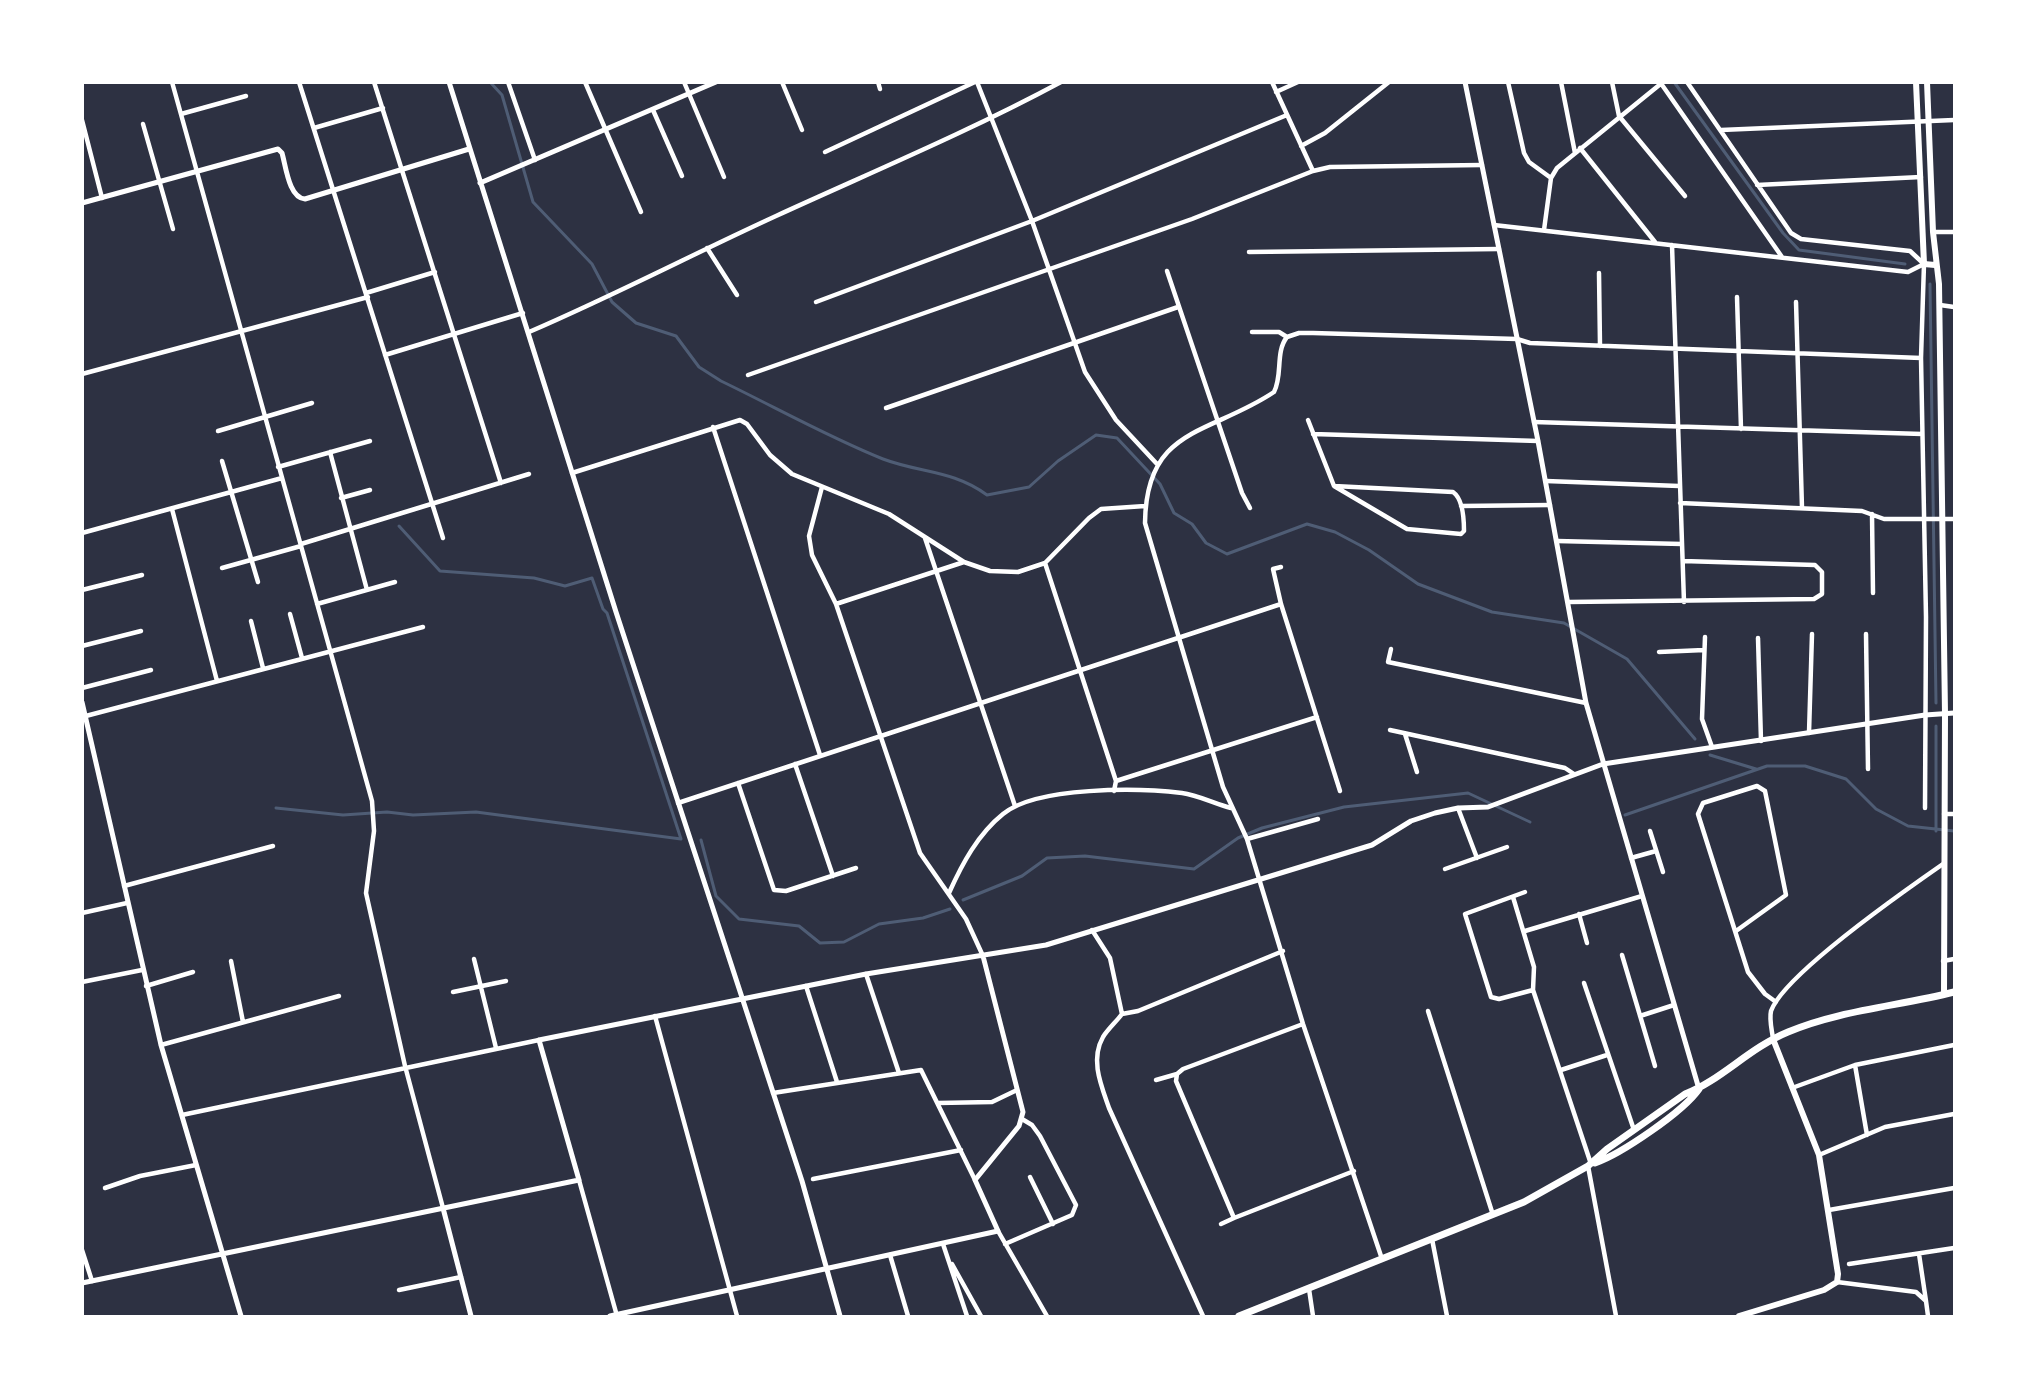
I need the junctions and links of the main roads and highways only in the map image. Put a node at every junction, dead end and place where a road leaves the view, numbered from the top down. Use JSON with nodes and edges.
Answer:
{"nodes":[{"id":1,"x":1916,"y":82,"type":"edge"},
{"id":2,"x":1927,"y":82,"type":"edge"},
{"id":3,"x":1935,"y":265,"type":"junction"},
{"id":4,"x":1954,"y":992,"type":"edge"},
{"id":5,"x":1944,"y":994,"type":"junction"},
{"id":6,"x":1773,"y":1039,"type":"junction"},
{"id":7,"x":1699,"y":1089,"type":"junction"},
{"id":8,"x":1590,"y":1165,"type":"junction"},
{"id":9,"x":1239,"y":1317,"type":"edge"},
{"id":10,"x":1739,"y":1317,"type":"edge"}],
"edges":[{"from":1,"to":3,"type":"main road"},
{"from":2,"to":3,"type":"main road"},
{"from":3,"to":5,"type":"main road"},
{"from":4,"to":5,"type":"main road"},
{"from":5,"to":6,"type":"main road"},
{"from":6,"to":7,"type":"main road"},
{"from":6,"to":10,"type":"main road"},
{"from":7,"to":8,"type":"main road"},
{"from":7,"to":8,"type":"main road"},
{"from":8,"to":9,"type":"main road"}]}
